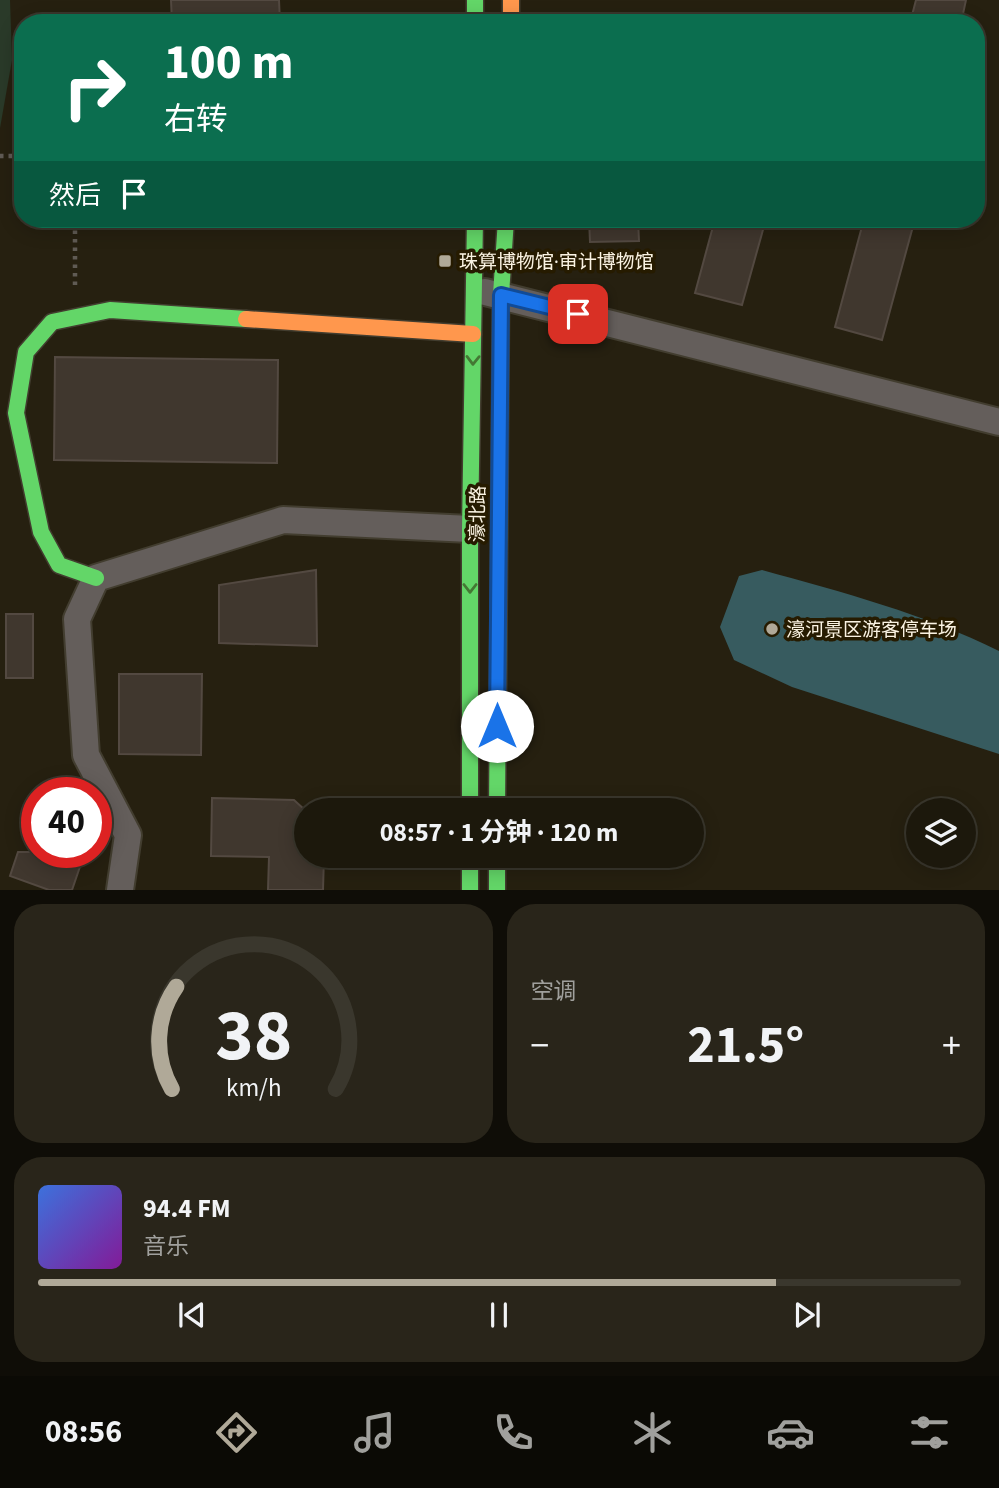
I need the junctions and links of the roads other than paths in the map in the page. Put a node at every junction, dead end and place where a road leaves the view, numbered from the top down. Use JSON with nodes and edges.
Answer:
{"nodes":[{"id":1,"x":475,"y":228,"type":"edge"},
{"id":2,"x":505,"y":228,"type":"edge"},
{"id":3,"x":473,"y":289,"type":"junction"},
{"id":4,"x":501,"y":295,"type":"junction"},
{"id":5,"x":473,"y":334,"type":"junction"},
{"id":6,"x":999,"y":422,"type":"edge"},
{"id":7,"x":470,"y":529,"type":"junction"},
{"id":8,"x":96,"y":578,"type":"junction"},
{"id":9,"x":470,"y":798,"type":"edge"},
{"id":10,"x":497,"y":798,"type":"edge"},
{"id":11,"x":470,"y":868,"type":"edge"},
{"id":12,"x":497,"y":868,"type":"edge"},
{"id":13,"x":120,"y":890,"type":"edge"},
{"id":14,"x":470,"y":890,"type":"edge"},
{"id":15,"x":497,"y":890,"type":"edge"}],
"edges":[{"from":1,"to":3,"type":"street","name":"濠北路"},
{"from":2,"to":4,"type":"street","name":"濠北路"},
{"from":3,"to":4,"type":"street"},
{"from":3,"to":5,"type":"street","name":"濠北路"},
{"from":4,"to":6,"type":"street"},
{"from":4,"to":10,"type":"street","name":"濠北路"},
{"from":5,"to":7,"type":"street","name":"濠北路","one_way":true},
{"from":5,"to":8,"type":"street"},
{"from":7,"to":8,"type":"street"},
{"from":7,"to":9,"type":"street","name":"濠北路","one_way":true},
{"from":8,"to":13,"type":"street"},
{"from":11,"to":14,"type":"street"},
{"from":12,"to":15,"type":"street"}]}
